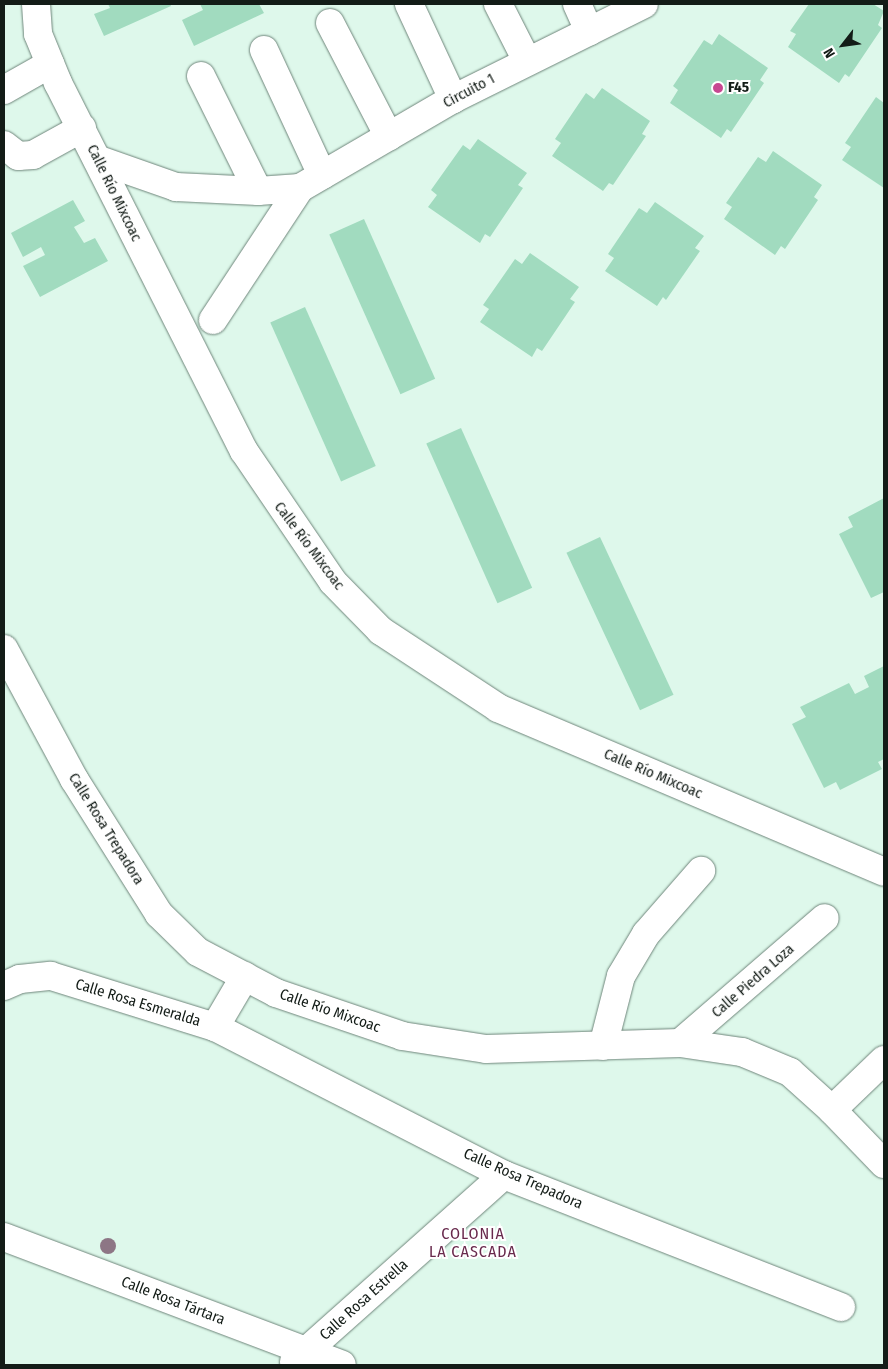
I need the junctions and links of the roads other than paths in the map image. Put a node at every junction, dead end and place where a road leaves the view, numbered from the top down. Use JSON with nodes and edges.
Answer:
{"nodes":[{"id":1,"x":36,"y":4,"type":"edge"},
{"id":2,"x":408,"y":4,"type":"edge"},
{"id":3,"x":498,"y":4,"type":"edge"},
{"id":4,"x":577,"y":4,"type":"edge"},
{"id":5,"x":644,"y":4,"type":"edge"},
{"id":6,"x":330,"y":23,"type":"dead end"},
{"id":7,"x":589,"y":31,"type":"junction"},
{"id":8,"x":264,"y":50,"type":"dead end"},
{"id":9,"x":527,"y":61,"type":"junction"},
{"id":10,"x":50,"y":64,"type":"junction"},
{"id":11,"x":202,"y":76,"type":"dead end"},
{"id":12,"x":4,"y":90,"type":"edge"},
{"id":13,"x":453,"y":100,"type":"junction"},
{"id":14,"x":82,"y":128,"type":"junction"},
{"id":15,"x":389,"y":137,"type":"junction"},
{"id":16,"x":4,"y":145,"type":"edge"},
{"id":17,"x":99,"y":160,"type":"junction"},
{"id":18,"x":311,"y":182,"type":"junction"},
{"id":19,"x":258,"y":191,"type":"junction"},
{"id":20,"x":214,"y":320,"type":"dead end"},
{"id":21,"x":4,"y":649,"type":"edge"},
{"id":22,"x":701,"y":871,"type":"dead end"},
{"id":23,"x":884,"y":872,"type":"edge"},
{"id":24,"x":825,"y":918,"type":"dead end"},
{"id":25,"x":245,"y":976,"type":"junction"},
{"id":26,"x":4,"y":986,"type":"edge"},
{"id":27,"x":215,"y":1027,"type":"junction"},
{"id":28,"x":680,"y":1044,"type":"junction"},
{"id":29,"x":603,"y":1046,"type":"junction"},
{"id":30,"x":884,"y":1060,"type":"edge"},
{"id":31,"x":832,"y":1110,"type":"junction"},
{"id":32,"x":884,"y":1164,"type":"edge"},
{"id":33,"x":504,"y":1175,"type":"junction"},
{"id":34,"x":4,"y":1238,"type":"edge"},
{"id":35,"x":841,"y":1307,"type":"dead end"},
{"id":36,"x":298,"y":1358,"type":"edge"},
{"id":37,"x":342,"y":1365,"type":"edge"}],
"edges":[{"from":1,"to":10,"type":"street","name":"Calle Río Mixcoac"},
{"from":2,"to":13,"type":"street"},
{"from":3,"to":9,"type":"street"},
{"from":4,"to":7,"type":"street"},
{"from":5,"to":7,"type":"street","name":"Circuito 1"},
{"from":6,"to":15,"type":"street"},
{"from":7,"to":9,"type":"street","name":"Circuito 1"},
{"from":8,"to":18,"type":"street"},
{"from":9,"to":13,"type":"street","name":"Circuito 1"},
{"from":10,"to":12,"type":"street"},
{"from":10,"to":14,"type":"street","name":"Calle Río Mixcoac"},
{"from":11,"to":19,"type":"street"},
{"from":13,"to":15,"type":"street","name":"Circuito 1"},
{"from":14,"to":16,"type":"street"},
{"from":14,"to":17,"type":"street","name":"Calle Río Mixcoac"},
{"from":15,"to":18,"type":"street","name":"Circuito 1"},
{"from":17,"to":19,"type":"street","name":"Circuito 1"},
{"from":17,"to":23,"type":"street","name":"Calle Río Mixcoac"},
{"from":18,"to":19,"type":"street","name":"Circuito 1"},
{"from":18,"to":20,"type":"street","name":"Circuito 1"},
{"from":21,"to":25,"type":"street","name":"Calle Rosa Trepadora"},
{"from":22,"to":29,"type":"street"},
{"from":24,"to":28,"type":"street","name":"Calle Piedra Loza"},
{"from":25,"to":27,"type":"street","name":"Calle Rosa Esmeralda"},
{"from":25,"to":29,"type":"street","name":"Calle Río Mixcoac"},
{"from":26,"to":27,"type":"street","name":"Calle Rosa Esmeralda"},
{"from":27,"to":33,"type":"street","name":"Calle Rosa Trepadora"},
{"from":28,"to":29,"type":"street","name":"Calle Río Mixcoac"},
{"from":28,"to":31,"type":"street","name":"Calle Río Mixcoac"},
{"from":30,"to":31,"type":"street"},
{"from":31,"to":32,"type":"street","name":"Calle Río Mixcoac"},
{"from":33,"to":35,"type":"street","name":"Calle Rosa Trepadora"},
{"from":33,"to":36,"type":"street","name":"Calle Rosa Estrella"},
{"from":34,"to":36,"type":"street","name":"Calle Rosa Tártara"},
{"from":36,"to":37,"type":"street","name":"Calle Rosa Tártara"}]}
